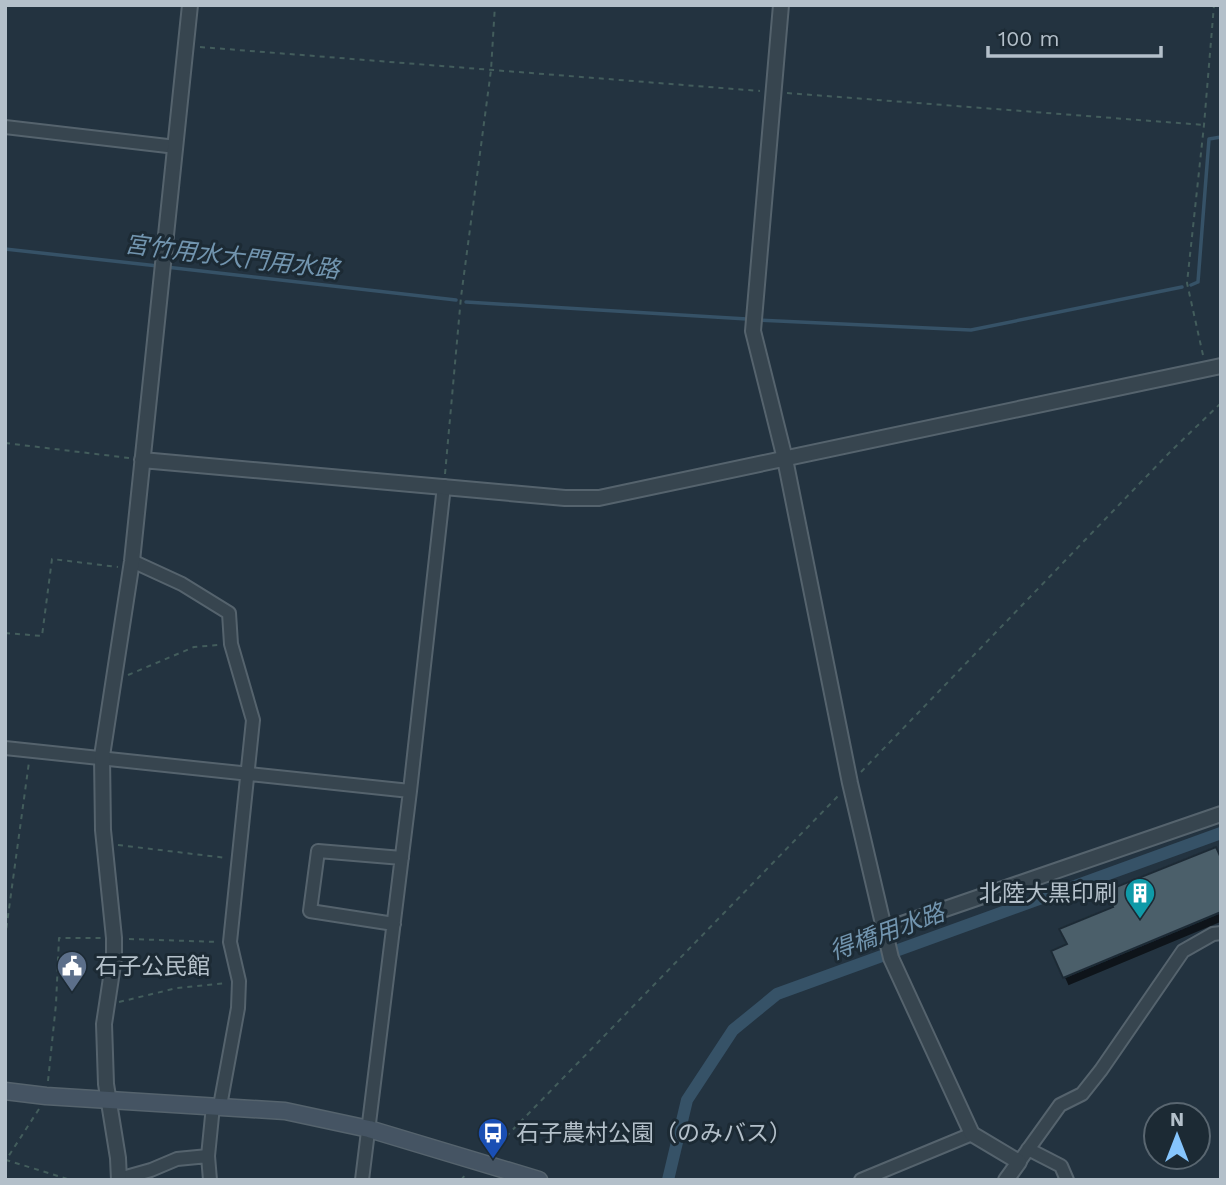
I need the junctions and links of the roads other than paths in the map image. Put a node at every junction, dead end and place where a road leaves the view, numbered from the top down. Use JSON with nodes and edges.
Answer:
{"nodes":[{"id":1,"x":190,"y":5,"type":"edge"},
{"id":2,"x":781,"y":5,"type":"edge"},
{"id":3,"x":5,"y":127,"type":"edge"},
{"id":4,"x":176,"y":147,"type":"junction"},
{"id":5,"x":1221,"y":366,"type":"edge"},
{"id":6,"x":785,"y":459,"type":"junction"},
{"id":7,"x":142,"y":460,"type":"junction"},
{"id":8,"x":444,"y":486,"type":"junction"},
{"id":9,"x":131,"y":564,"type":"junction"},
{"id":10,"x":5,"y":747,"type":"edge"},
{"id":11,"x":102,"y":756,"type":"junction"},
{"id":12,"x":248,"y":775,"type":"junction"},
{"id":13,"x":411,"y":791,"type":"junction"},
{"id":14,"x":1221,"y":814,"type":"edge"},
{"id":15,"x":402,"y":858,"type":"junction"},
{"id":16,"x":394,"y":924,"type":"junction"},
{"id":17,"x":1221,"y":933,"type":"edge"},
{"id":18,"x":888,"y":944,"type":"junction"},
{"id":19,"x":5,"y":1091,"type":"edge"},
{"id":20,"x":107,"y":1100,"type":"junction"},
{"id":21,"x":217,"y":1106,"type":"junction"},
{"id":22,"x":369,"y":1129,"type":"junction"},
{"id":23,"x":972,"y":1134,"type":"junction"},
{"id":24,"x":1028,"y":1149,"type":"junction"},
{"id":25,"x":208,"y":1156,"type":"junction"},
{"id":26,"x":1019,"y":1162,"type":"junction"},
{"id":27,"x":119,"y":1179,"type":"edge"},
{"id":28,"x":210,"y":1180,"type":"edge"},
{"id":29,"x":362,"y":1180,"type":"edge"},
{"id":30,"x":539,"y":1180,"type":"edge"},
{"id":31,"x":861,"y":1180,"type":"edge"},
{"id":32,"x":1006,"y":1180,"type":"edge"},
{"id":33,"x":1067,"y":1180,"type":"edge"}],
"edges":[{"from":1,"to":4,"type":"street"},
{"from":2,"to":6,"type":"street"},
{"from":3,"to":4,"type":"street"},
{"from":4,"to":7,"type":"street"},
{"from":5,"to":6,"type":"street"},
{"from":6,"to":8,"type":"street"},
{"from":6,"to":18,"type":"street"},
{"from":7,"to":8,"type":"street"},
{"from":7,"to":9,"type":"street"},
{"from":8,"to":13,"type":"street"},
{"from":9,"to":11,"type":"street"},
{"from":9,"to":12,"type":"street"},
{"from":10,"to":11,"type":"street"},
{"from":11,"to":12,"type":"street"},
{"from":11,"to":20,"type":"street"},
{"from":12,"to":13,"type":"street"},
{"from":12,"to":21,"type":"street"},
{"from":13,"to":15,"type":"street"},
{"from":14,"to":18,"type":"street"},
{"from":15,"to":16,"type":"street"},
{"from":15,"to":16,"type":"street"},
{"from":16,"to":22,"type":"street"},
{"from":17,"to":24,"type":"street"},
{"from":18,"to":23,"type":"street"},
{"from":19,"to":20,"type":"main road"},
{"from":20,"to":21,"type":"main road"},
{"from":20,"to":27,"type":"street"},
{"from":21,"to":22,"type":"main road"},
{"from":21,"to":25,"type":"street"},
{"from":22,"to":29,"type":"street"},
{"from":22,"to":30,"type":"main road"},
{"from":23,"to":26,"type":"street"},
{"from":23,"to":31,"type":"street"},
{"from":24,"to":26,"type":"street"},
{"from":24,"to":33,"type":"street"},
{"from":25,"to":27,"type":"street"},
{"from":25,"to":28,"type":"street"},
{"from":26,"to":32,"type":"street"}]}
